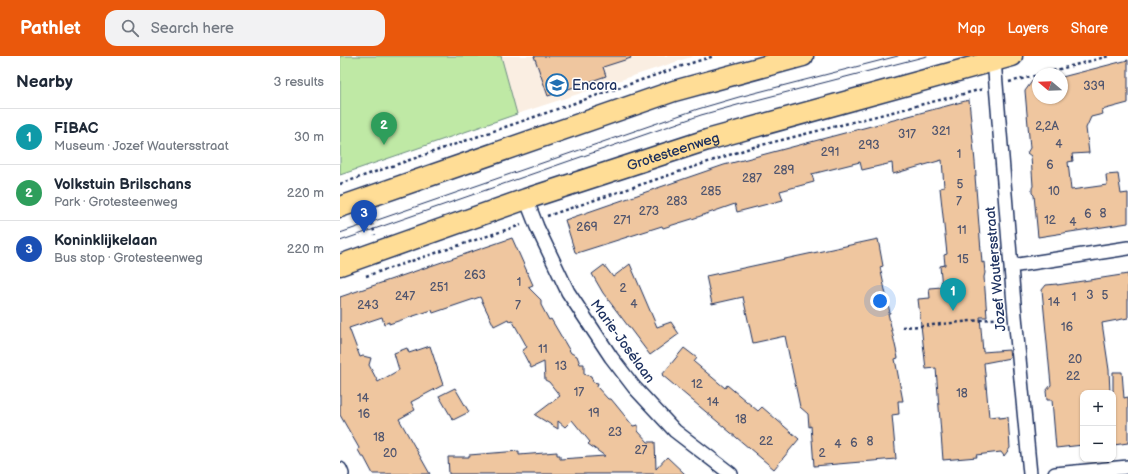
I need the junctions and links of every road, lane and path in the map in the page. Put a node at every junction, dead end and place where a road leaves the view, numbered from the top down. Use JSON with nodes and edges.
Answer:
{"nodes":[{"id":1,"x":714,"y":56,"type":"edge"},
{"id":2,"x":803,"y":56,"type":"edge"},
{"id":3,"x":1109,"y":56,"type":"edge"},
{"id":4,"x":1003,"y":58,"type":"edge"},
{"id":5,"x":1062,"y":68,"type":"edge"},
{"id":6,"x":1032,"y":76,"type":"edge"},
{"id":7,"x":996,"y":86,"type":"junction"},
{"id":8,"x":340,"y":184,"type":"edge"},
{"id":9,"x":526,"y":199,"type":"junction"},
{"id":10,"x":340,"y":207,"type":"edge"},
{"id":11,"x":370,"y":217,"type":"dead end"},
{"id":12,"x":534,"y":220,"type":"junction"},
{"id":13,"x":372,"y":236,"type":"dead end"},
{"id":14,"x":1128,"y":248,"type":"edge"},
{"id":15,"x":340,"y":265,"type":"edge"},
{"id":16,"x":1011,"y":266,"type":"junction"},
{"id":17,"x":362,"y":277,"type":"dead end"},
{"id":18,"x":1015,"y":316,"type":"junction"},
{"id":19,"x":902,"y":327,"type":"dead end"},
{"id":20,"x":1128,"y":467,"type":"edge"},
{"id":21,"x":340,"y":470,"type":"edge"},
{"id":22,"x":726,"y":473,"type":"edge"},
{"id":23,"x":342,"y":474,"type":"edge"},
{"id":24,"x":1030,"y":474,"type":"edge"},
{"id":25,"x":1055,"y":474,"type":"edge"}],
"edges":[{"from":1,"to":8,"type":"path"},
{"from":2,"to":10,"type":"main road"},
{"from":3,"to":5,"type":"path"},
{"from":4,"to":7,"type":"street","name":"Jozef Wautersstraat"},
{"from":4,"to":9,"type":"main road","name":"Grotesteenweg"},
{"from":6,"to":7,"type":"path"},
{"from":7,"to":12,"type":"path"},
{"from":7,"to":16,"type":"street","name":"Jozef Wautersstraat"},
{"from":9,"to":12,"type":"street","name":"Marie-Josélaan"},
{"from":9,"to":15,"type":"main road","name":"Grotesteenweg"},
{"from":11,"to":13,"type":"path"},
{"from":12,"to":17,"type":"path"},
{"from":12,"to":22,"type":"street","name":"Marie-Josélaan"},
{"from":14,"to":16,"type":"street"},
{"from":16,"to":18,"type":"street","name":"Jozef Wautersstraat"},
{"from":18,"to":19,"type":"path"},
{"from":18,"to":24,"type":"street","name":"Jozef Wautersstraat"},
{"from":20,"to":25,"type":"street"},
{"from":21,"to":23,"type":"street"}]}
